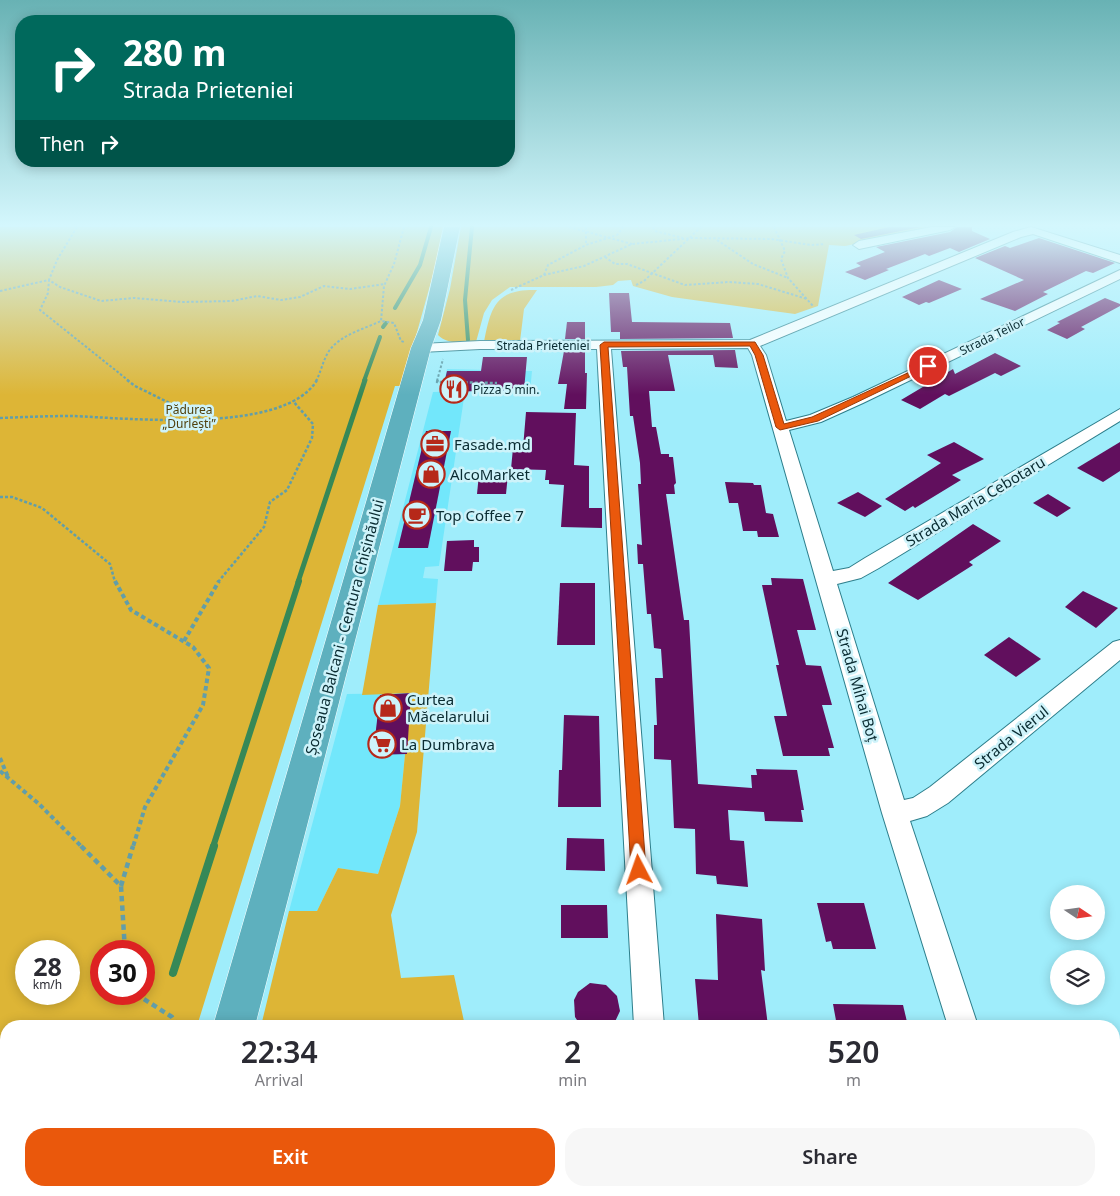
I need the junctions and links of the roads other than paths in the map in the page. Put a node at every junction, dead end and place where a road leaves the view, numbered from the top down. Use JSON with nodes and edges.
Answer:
{"nodes":[{"id":1,"x":440,"y":283,"type":"edge"},
{"id":2,"x":899,"y":283,"type":"edge"},
{"id":3,"x":1102,"y":283,"type":"edge"},
{"id":4,"x":752,"y":344,"type":"junction"},
{"id":5,"x":604,"y":345,"type":"junction"},
{"id":6,"x":434,"y":347,"type":"junction"},
{"id":7,"x":1120,"y":414,"type":"edge"},
{"id":8,"x":780,"y":427,"type":"junction"},
{"id":9,"x":827,"y":579,"type":"junction"},
{"id":10,"x":1120,"y":648,"type":"edge"},
{"id":11,"x":895,"y":813,"type":"junction"},
{"id":12,"x":236,"y":1020,"type":"edge"},
{"id":13,"x":649,"y":1020,"type":"edge"},
{"id":14,"x":961,"y":1020,"type":"edge"},
{"id":15,"x":661,"y":1196,"type":"edge"},
{"id":16,"x":676,"y":1196,"type":"edge"}],
"edges":[{"from":1,"to":6,"type":"highway","name":"Șoseaua Balcani - Centura Chișinăului"},
{"from":2,"to":4,"type":"street","name":"Strada Prieteniei"},
{"from":3,"to":8,"type":"street","name":"Strada Teilor"},
{"from":4,"to":5,"type":"street","name":"Strada Prieteniei"},
{"from":4,"to":8,"type":"street","name":"Strada Mihai Boț"},
{"from":5,"to":6,"type":"street","name":"Strada Prieteniei"},
{"from":5,"to":13,"type":"street"},
{"from":6,"to":12,"type":"highway","name":"Șoseaua Balcani - Centura Chișinăului"},
{"from":7,"to":9,"type":"street","name":"Strada Maria Cebotaru"},
{"from":8,"to":9,"type":"street","name":"Strada Mihai Boț"},
{"from":9,"to":11,"type":"street","name":"Strada Mihai Boț"},
{"from":10,"to":11,"type":"street","name":"Strada Vierul"},
{"from":11,"to":14,"type":"street","name":"Strada Mihai Boț"},
{"from":15,"to":16,"type":"street"}]}
